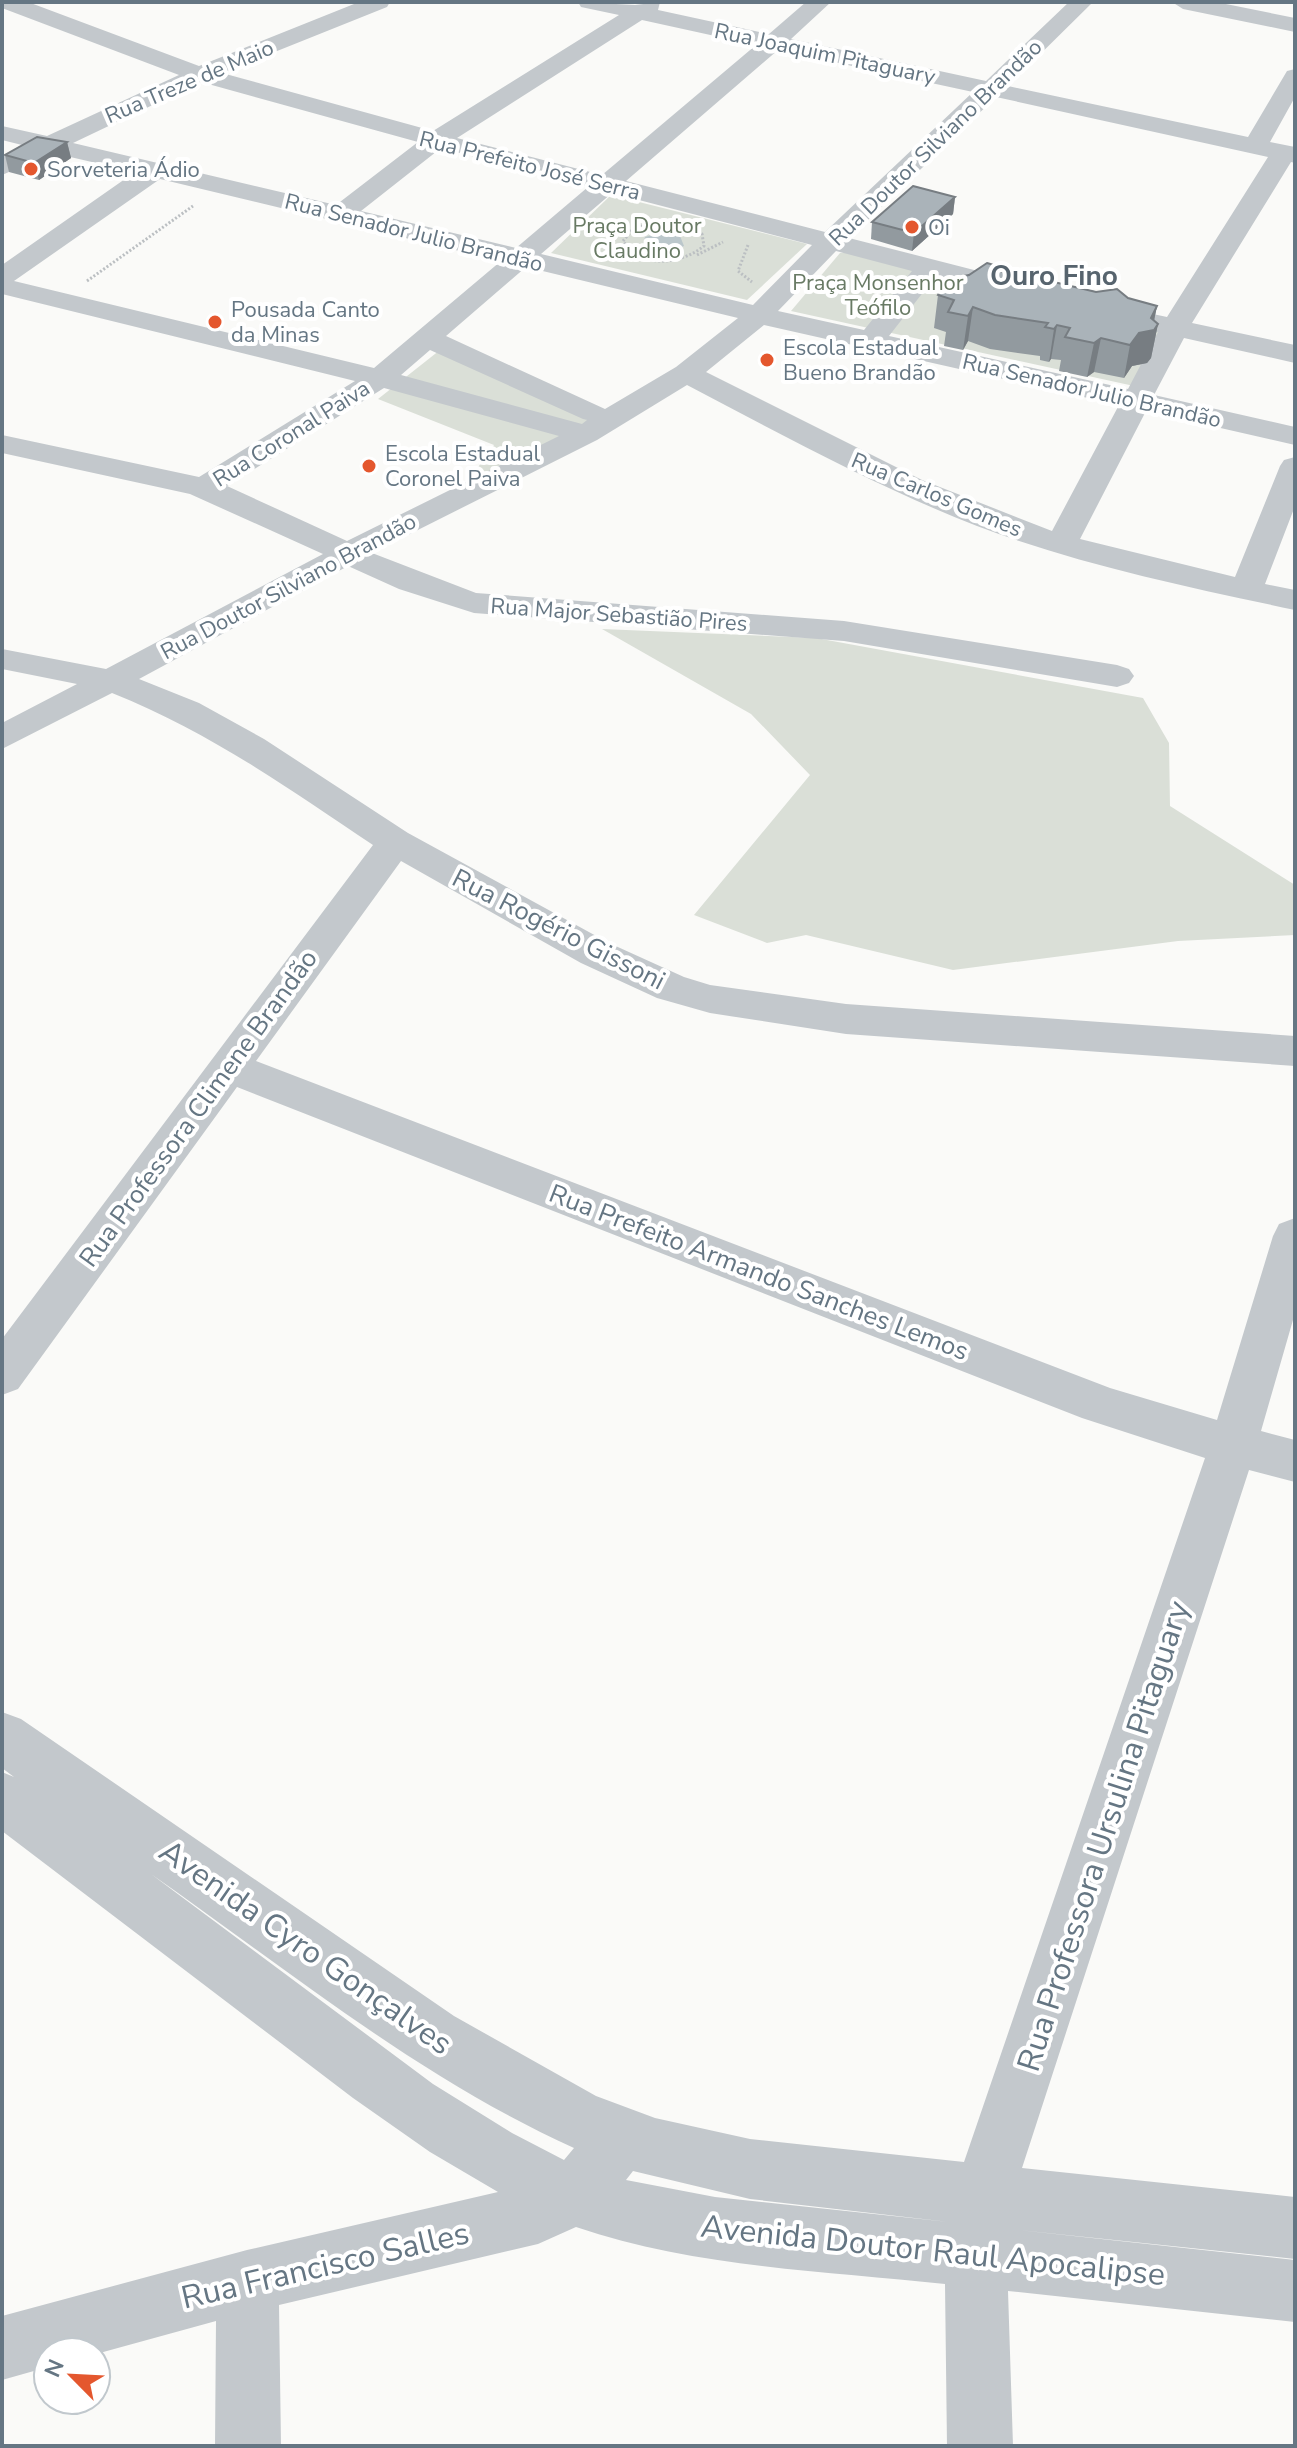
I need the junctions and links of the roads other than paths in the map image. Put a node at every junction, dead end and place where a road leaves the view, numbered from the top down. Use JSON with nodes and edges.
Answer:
{"nodes":[{"id":1,"x":7,"y":2,"type":"edge"},
{"id":2,"x":379,"y":2,"type":"edge"},
{"id":3,"x":589,"y":2,"type":"edge"},
{"id":4,"x":820,"y":2,"type":"edge"},
{"id":5,"x":1082,"y":2,"type":"edge"},
{"id":6,"x":1183,"y":2,"type":"edge"},
{"id":7,"x":647,"y":7,"type":"edge"},
{"id":8,"x":1295,"y":25,"type":"edge"},
{"id":9,"x":775,"y":42,"type":"junction"},
{"id":10,"x":199,"y":74,"type":"junction"},
{"id":11,"x":1295,"y":76,"type":"edge"},
{"id":12,"x":991,"y":90,"type":"junction"},
{"id":13,"x":2,"y":133,"type":"edge"},
{"id":14,"x":435,"y":141,"type":"junction"},
{"id":15,"x":48,"y":144,"type":"junction"},
{"id":16,"x":1255,"y":146,"type":"junction"},
{"id":17,"x":1289,"y":154,"type":"edge"},
{"id":18,"x":2,"y":167,"type":"edge"},
{"id":19,"x":155,"y":170,"type":"junction"},
{"id":20,"x":607,"y":185,"type":"junction"},
{"id":21,"x":341,"y":214,"type":"junction"},
{"id":22,"x":830,"y":242,"type":"junction"},
{"id":23,"x":521,"y":259,"type":"junction"},
{"id":24,"x":929,"y":267,"type":"junction"},
{"id":25,"x":2,"y":277,"type":"edge"},
{"id":26,"x":2,"y":286,"type":"edge"},
{"id":27,"x":1052,"y":298,"type":"edge"},
{"id":28,"x":1082,"y":306,"type":"edge"},
{"id":29,"x":759,"y":315,"type":"junction"},
{"id":30,"x":1174,"y":329,"type":"junction"},
{"id":31,"x":428,"y":339,"type":"junction"},
{"id":32,"x":871,"y":340,"type":"junction"},
{"id":33,"x":1295,"y":354,"type":"edge"},
{"id":34,"x":686,"y":373,"type":"junction"},
{"id":35,"x":380,"y":378,"type":"junction"},
{"id":36,"x":1137,"y":401,"type":"junction"},
{"id":37,"x":598,"y":427,"type":"junction"},
{"id":38,"x":1295,"y":436,"type":"edge"},
{"id":39,"x":2,"y":444,"type":"edge"},
{"id":40,"x":1295,"y":466,"type":"edge"},
{"id":41,"x":203,"y":488,"type":"junction"},
{"id":42,"x":1062,"y":543,"type":"junction"},
{"id":43,"x":345,"y":555,"type":"junction"},
{"id":44,"x":1247,"y":589,"type":"junction"},
{"id":45,"x":1295,"y":600,"type":"edge"},
{"id":46,"x":2,"y":659,"type":"edge"},
{"id":47,"x":1117,"y":676,"type":"dead end"},
{"id":48,"x":110,"y":680,"type":"junction"},
{"id":49,"x":2,"y":738,"type":"edge"},
{"id":50,"x":395,"y":842,"type":"junction"},
{"id":51,"x":1295,"y":1051,"type":"edge"},
{"id":52,"x":229,"y":1067,"type":"junction"},
{"id":53,"x":1295,"y":1236,"type":"edge"},
{"id":54,"x":2,"y":1375,"type":"edge"},
{"id":55,"x":1233,"y":1446,"type":"junction"},
{"id":56,"x":1295,"y":1461,"type":"edge"},
{"id":57,"x":2,"y":1737,"type":"edge"},
{"id":58,"x":2,"y":1798,"type":"edge"},
{"id":59,"x":118,"y":1848,"type":"junction"},
{"id":60,"x":622,"y":2138,"type":"junction"},
{"id":61,"x":984,"y":2192,"type":"junction"},
{"id":62,"x":574,"y":2195,"type":"junction"},
{"id":63,"x":1295,"y":2228,"type":"edge"},
{"id":64,"x":976,"y":2254,"type":"junction"},
{"id":65,"x":247,"y":2281,"type":"junction"},
{"id":66,"x":1295,"y":2291,"type":"edge"},
{"id":67,"x":2,"y":2348,"type":"edge"},
{"id":68,"x":248,"y":2446,"type":"edge"},
{"id":69,"x":980,"y":2446,"type":"edge"}],
"edges":[{"from":1,"to":10,"type":"street","name":"Rua Prefeito José Serra"},
{"from":2,"to":10,"type":"street","name":"Rua Treze de Maio"},
{"from":3,"to":7,"type":"street","name":"Rua Joaquim Pitaguary"},
{"from":4,"to":9,"type":"street","name":"Rua Coronal Paiva"},
{"from":5,"to":12,"type":"street","name":"Rua Doutor Silviano Brandão"},
{"from":6,"to":8,"type":"street"},
{"from":7,"to":9,"type":"street","name":"Rua Joaquim Pitaguary"},
{"from":7,"to":14,"type":"street"},
{"from":9,"to":12,"type":"street","name":"Rua Joaquim Pitaguary"},
{"from":9,"to":20,"type":"street","name":"Rua Coronal Paiva"},
{"from":10,"to":14,"type":"street","name":"Rua Prefeito José Serra"},
{"from":10,"to":15,"type":"street","name":"Rua Treze de Maio"},
{"from":11,"to":16,"type":"street"},
{"from":12,"to":16,"type":"street","name":"Rua Joaquim Pitaguary"},
{"from":12,"to":22,"type":"street","name":"Rua Doutor Silviano Brandão"},
{"from":13,"to":15,"type":"street","name":"Rua Senador Julio Brandão"},
{"from":14,"to":20,"type":"street","name":"Rua Prefeito José Serra"},
{"from":14,"to":21,"type":"street"},
{"from":15,"to":18,"type":"street","name":"Rua Treze de Maio"},
{"from":15,"to":19,"type":"street","name":"Rua Senador Julio Brandão"},
{"from":16,"to":17,"type":"street","name":"Rua Joaquim Pitaguary"},
{"from":17,"to":30,"type":"street"},
{"from":19,"to":21,"type":"street","name":"Rua Senador Julio Brandão"},
{"from":19,"to":25,"type":"street"},
{"from":20,"to":22,"type":"street","name":"Rua Prefeito José Serra"},
{"from":20,"to":23,"type":"street","name":"Rua Coronal Paiva"},
{"from":21,"to":23,"type":"street","name":"Rua Senador Julio Brandão"},
{"from":22,"to":24,"type":"street","name":"Rua Prefeito José Serra"},
{"from":22,"to":29,"type":"street","name":"Rua Doutor Silviano Brandão"},
{"from":23,"to":29,"type":"street","name":"Rua Senador Julio Brandão"},
{"from":23,"to":31,"type":"street","name":"Rua Coronal Paiva"},
{"from":24,"to":27,"type":"street","name":"Rua Prefeito José Serra"},
{"from":24,"to":32,"type":"street"},
{"from":26,"to":35,"type":"street"},
{"from":28,"to":30,"type":"street"},
{"from":29,"to":32,"type":"street","name":"Rua Senador Julio Brandão"},
{"from":29,"to":34,"type":"street","name":"Rua Doutor Silviano Brandão"},
{"from":30,"to":33,"type":"street"},
{"from":30,"to":36,"type":"street"},
{"from":31,"to":35,"type":"street","name":"Rua Coronal Paiva"},
{"from":31,"to":37,"type":"street"},
{"from":32,"to":36,"type":"street","name":"Rua Senador Julio Brandão"},
{"from":34,"to":37,"type":"street","name":"Rua Doutor Silviano Brandão"},
{"from":34,"to":42,"type":"street","name":"Rua Carlos Gomes"},
{"from":35,"to":37,"type":"street"},
{"from":35,"to":41,"type":"street","name":"Rua Coronal Paiva"},
{"from":36,"to":38,"type":"street","name":"Rua Senador Julio Brandão"},
{"from":36,"to":42,"type":"street"},
{"from":37,"to":43,"type":"street","name":"Rua Doutor Silviano Brandão"},
{"from":39,"to":41,"type":"street","name":"Rua Major Sebastião Pires"},
{"from":40,"to":44,"type":"street"},
{"from":41,"to":43,"type":"street","name":"Rua Major Sebastião Pires"},
{"from":42,"to":44,"type":"street","name":"Rua Carlos Gomes"},
{"from":43,"to":47,"type":"street","name":"Rua Major Sebastião Pires"},
{"from":43,"to":48,"type":"street","name":"Rua Doutor Silviano Brandão"},
{"from":44,"to":45,"type":"street","name":"Rua Carlos Gomes"},
{"from":46,"to":48,"type":"street","name":"Rua Rogério Gissoni"},
{"from":48,"to":49,"type":"street","name":"Rua Doutor Silviano Brandão"},
{"from":48,"to":50,"type":"street","name":"Rua Rogério Gissoni"},
{"from":50,"to":51,"type":"street","name":"Rua Rogério Gissoni"},
{"from":50,"to":52,"type":"street","name":"Rua Professora Climene Brandão"},
{"from":52,"to":54,"type":"street","name":"Rua Professora Climene Brandão"},
{"from":52,"to":55,"type":"street","name":"Rua Prefeito Armando Sanches Lemos"},
{"from":53,"to":55,"type":"street","name":"Rua Professora Ursulina Pitaguary"},
{"from":55,"to":56,"type":"street","name":"Rua Prefeito Armando Sanches Lemos"},
{"from":55,"to":61,"type":"street","name":"Rua Professora Ursulina Pitaguary"},
{"from":57,"to":59,"type":"street","name":"Avenida Cyro Gonçalves"},
{"from":58,"to":59,"type":"street","name":"Avenida Cyro Gonçalves"},
{"from":59,"to":60,"type":"street","name":"Avenida Cyro Gonçalves"},
{"from":59,"to":62,"type":"street","name":"Avenida Cyro Gonçalves"},
{"from":60,"to":61,"type":"street"},
{"from":60,"to":62,"type":"street","name":"Rua Francisco Salles"},
{"from":61,"to":63,"type":"street"},
{"from":61,"to":64,"type":"street","name":"Rua Professora Ursulina Pitaguary"},
{"from":62,"to":64,"type":"street","name":"Avenida Doutor Raul Apocalipse"},
{"from":62,"to":65,"type":"street","name":"Rua Francisco Salles"},
{"from":64,"to":66,"type":"street","name":"Avenida Doutor Raul Apocalipse"},
{"from":64,"to":69,"type":"street","name":"Rua Professora Ursulina Pitaguary"},
{"from":65,"to":67,"type":"street","name":"Rua Francisco Salles"},
{"from":65,"to":68,"type":"street"}]}
